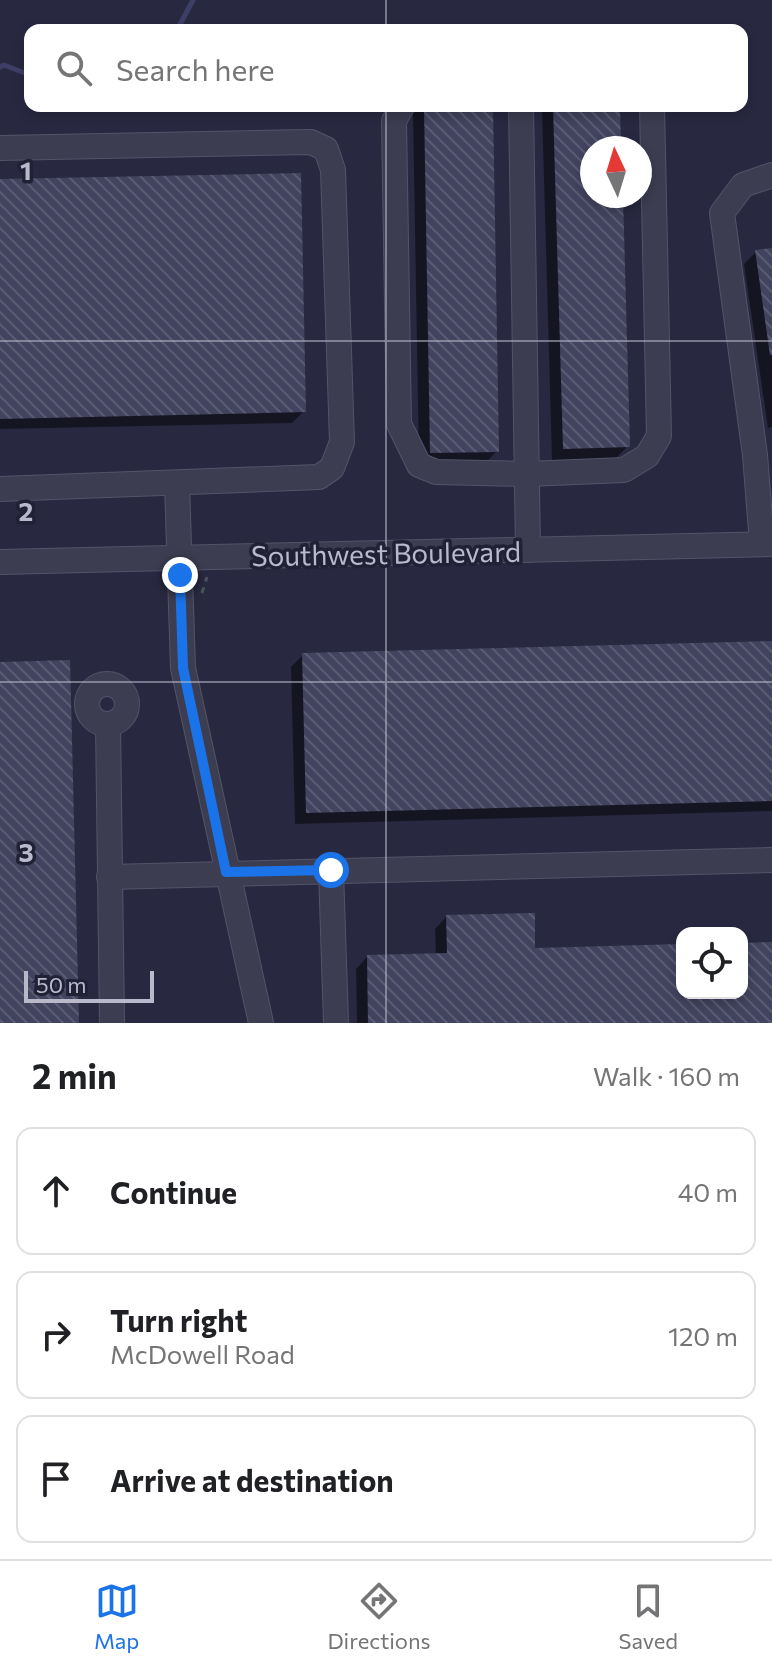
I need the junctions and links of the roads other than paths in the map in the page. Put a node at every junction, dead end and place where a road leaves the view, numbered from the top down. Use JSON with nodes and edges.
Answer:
{"nodes":[{"id":1,"x":399,"y":112,"type":"edge"},
{"id":2,"x":521,"y":112,"type":"edge"},
{"id":3,"x":652,"y":112,"type":"edge"},
{"id":4,"x":0,"y":148,"type":"edge"},
{"id":5,"x":772,"y":175,"type":"edge"},
{"id":6,"x":527,"y":474,"type":"junction"},
{"id":7,"x":177,"y":484,"type":"junction"},
{"id":8,"x":0,"y":489,"type":"edge"},
{"id":9,"x":767,"y":544,"type":"edge"},
{"id":10,"x":528,"y":550,"type":"junction"},
{"id":11,"x":179,"y":558,"type":"junction"},
{"id":12,"x":0,"y":562,"type":"edge"},
{"id":13,"x":108,"y":724,"type":"dead end"},
{"id":14,"x":772,"y":860,"type":"edge"},
{"id":15,"x":331,"y":870,"type":"junction"},
{"id":16,"x":226,"y":872,"type":"junction"},
{"id":17,"x":109,"y":877,"type":"junction"},
{"id":18,"x":112,"y":1023,"type":"edge"},
{"id":19,"x":261,"y":1023,"type":"edge"},
{"id":20,"x":336,"y":1023,"type":"edge"}],
"edges":[{"from":1,"to":6,"type":"street"},
{"from":2,"to":6,"type":"street"},
{"from":3,"to":6,"type":"street"},
{"from":4,"to":7,"type":"street"},
{"from":5,"to":9,"type":"street"},
{"from":6,"to":10,"type":"street"},
{"from":7,"to":8,"type":"street"},
{"from":7,"to":11,"type":"street"},
{"from":9,"to":10,"type":"street","name":"Southwest Boulevard"},
{"from":10,"to":11,"type":"street","name":"Southwest Boulevard"},
{"from":11,"to":12,"type":"street","name":"Southwest Boulevard"},
{"from":11,"to":16,"type":"street"},
{"from":13,"to":17,"type":"street"},
{"from":14,"to":15,"type":"street"},
{"from":15,"to":16,"type":"street"},
{"from":15,"to":20,"type":"street"},
{"from":16,"to":17,"type":"street"},
{"from":16,"to":19,"type":"street"},
{"from":17,"to":18,"type":"street"}]}
